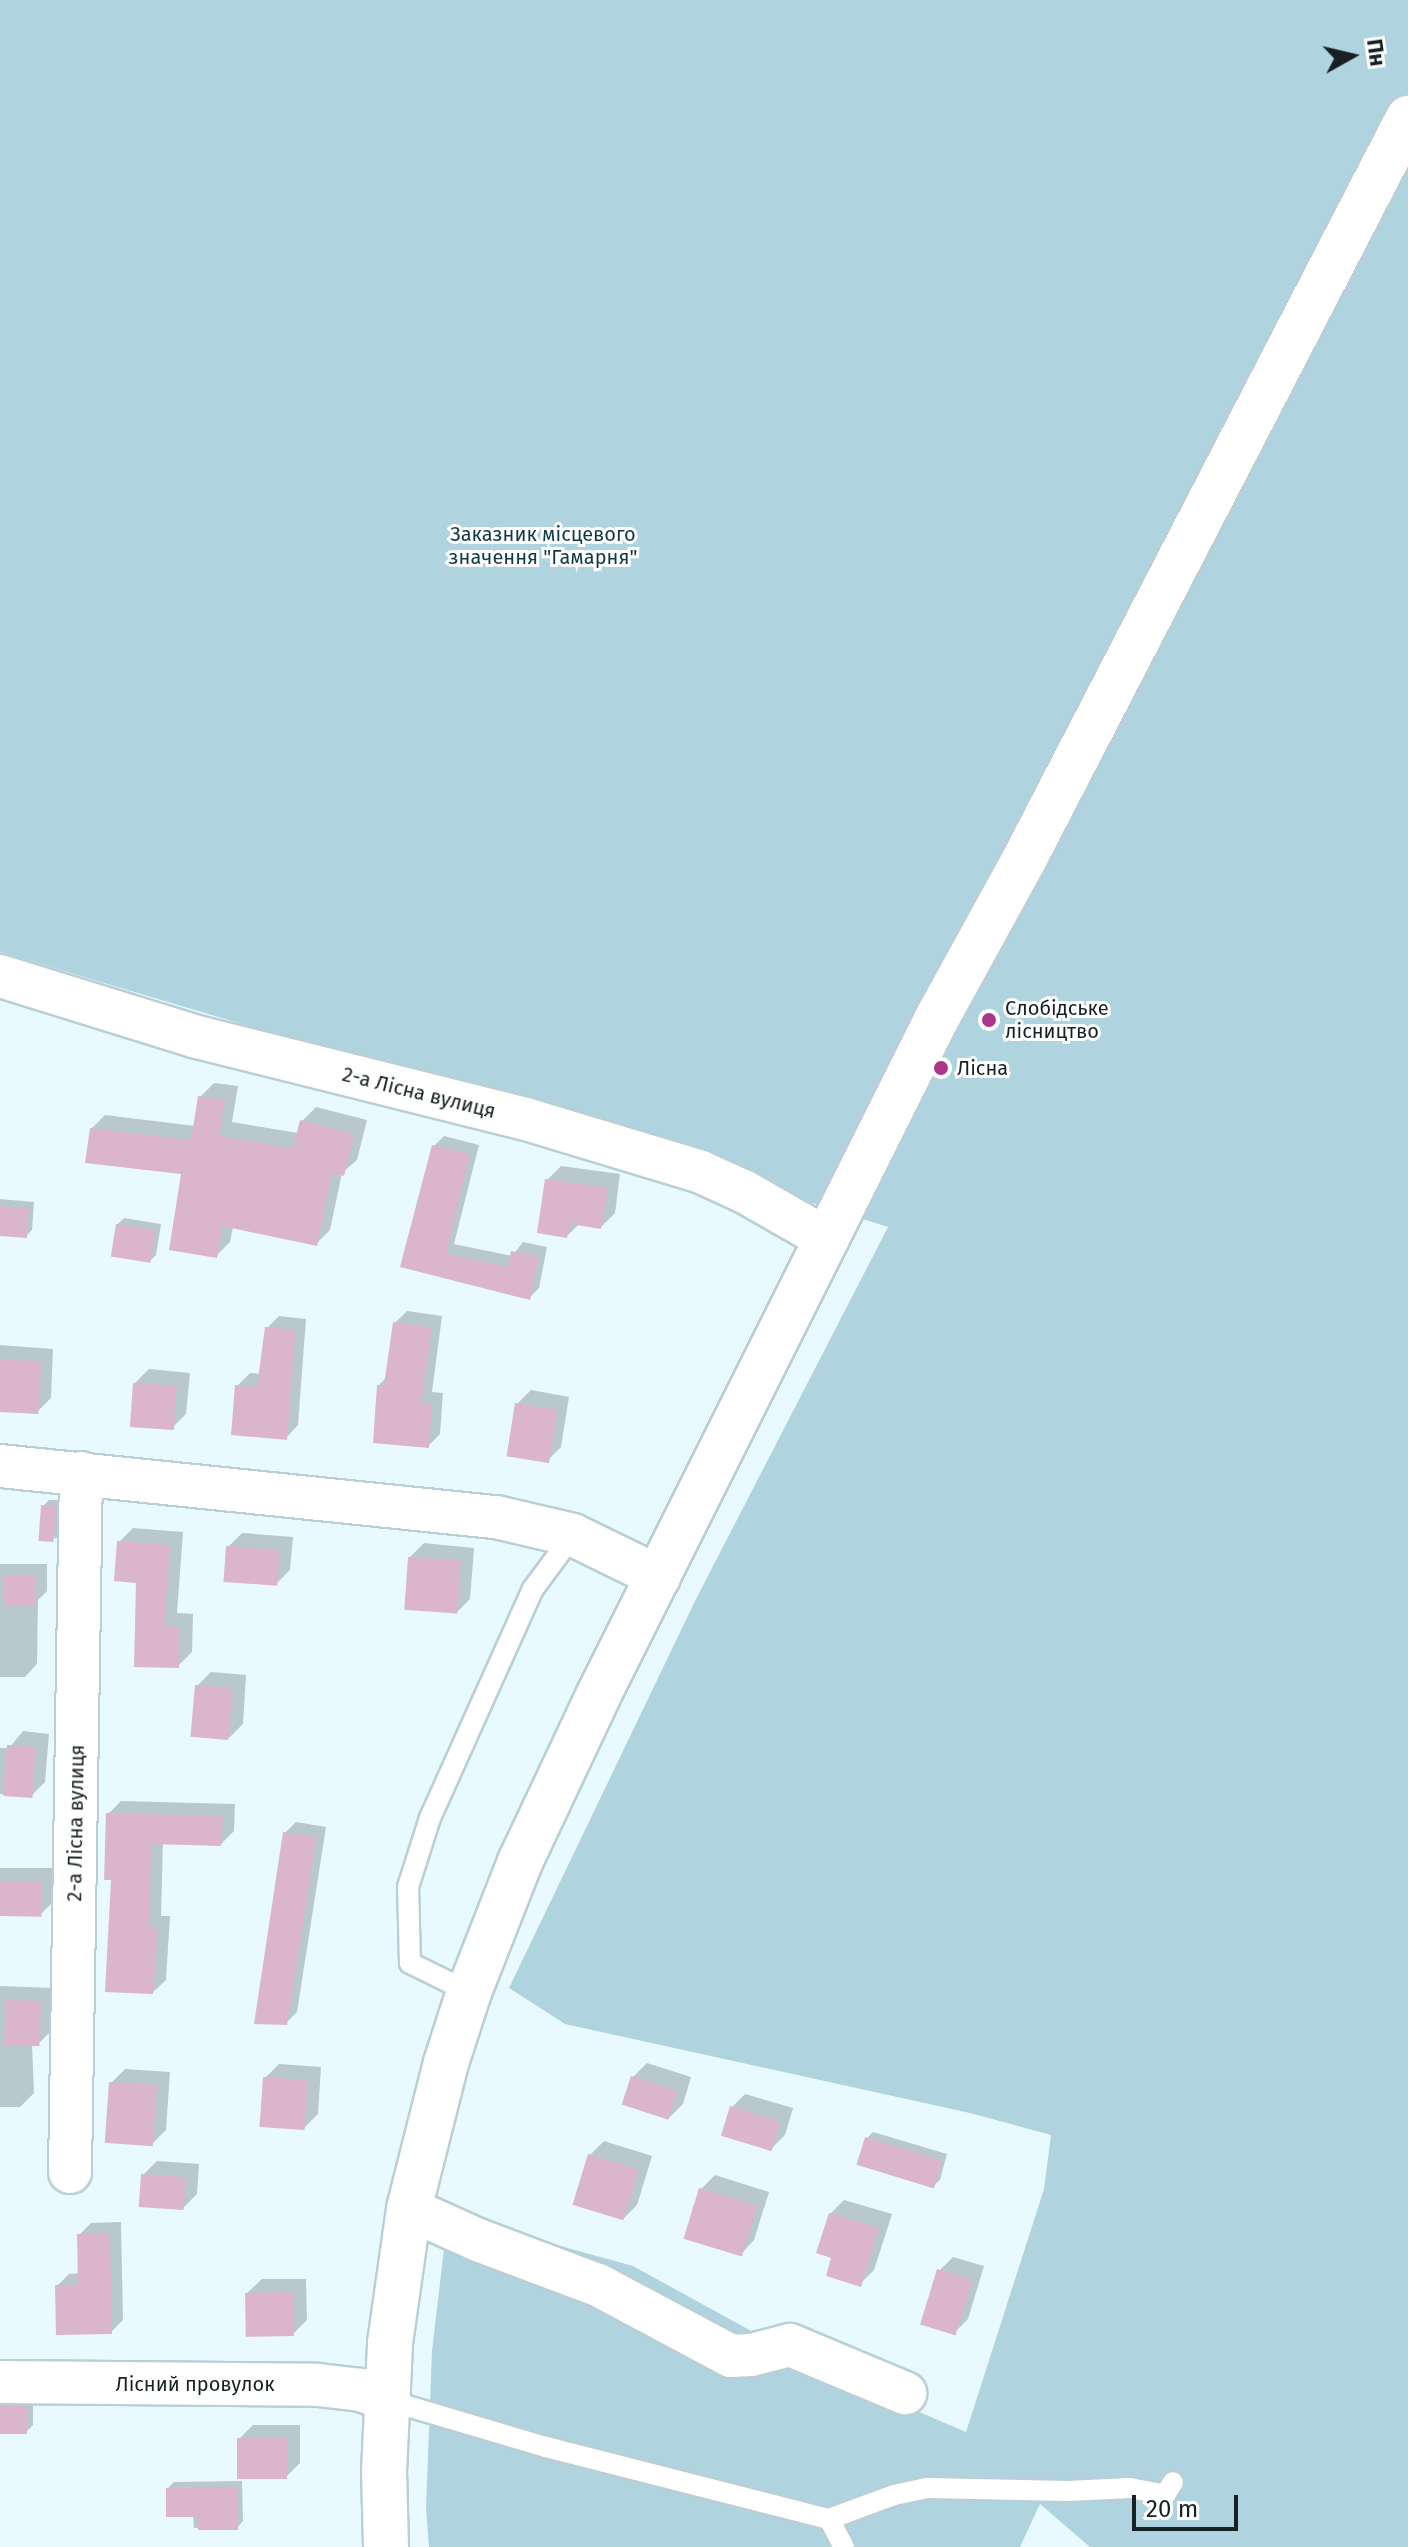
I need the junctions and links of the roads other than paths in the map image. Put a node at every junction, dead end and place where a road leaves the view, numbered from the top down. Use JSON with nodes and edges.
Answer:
{"nodes":[{"id":1,"x":1408,"y":118,"type":"edge"},
{"id":2,"x":0,"y":976,"type":"edge"},
{"id":3,"x":827,"y":1239,"type":"junction"},
{"id":4,"x":0,"y":1466,"type":"edge"},
{"id":5,"x":81,"y":1473,"type":"junction"},
{"id":6,"x":573,"y":1535,"type":"junction"},
{"id":7,"x":659,"y":1577,"type":"junction"},
{"id":8,"x":469,"y":1992,"type":"junction"},
{"id":9,"x":70,"y":2172,"type":"dead end"},
{"id":10,"x":409,"y":2209,"type":"junction"},
{"id":11,"x":0,"y":2382,"type":"edge"},
{"id":12,"x":905,"y":2393,"type":"dead end"},
{"id":13,"x":387,"y":2400,"type":"junction"},
{"id":14,"x":1173,"y":2482,"type":"dead end"},
{"id":15,"x":829,"y":2519,"type":"junction"},
{"id":16,"x":386,"y":2547,"type":"edge"},
{"id":17,"x":844,"y":2547,"type":"edge"}],
"edges":[{"from":1,"to":3,"type":"street"},
{"from":2,"to":3,"type":"street","name":"2-а Лісна вулиця"},
{"from":3,"to":7,"type":"street"},
{"from":4,"to":5,"type":"street"},
{"from":5,"to":6,"type":"street"},
{"from":5,"to":9,"type":"street","name":"2-а Лісна вулиця"},
{"from":6,"to":7,"type":"street"},
{"from":6,"to":8,"type":"lane"},
{"from":7,"to":8,"type":"street"},
{"from":8,"to":10,"type":"street"},
{"from":10,"to":12,"type":"street"},
{"from":10,"to":13,"type":"street"},
{"from":11,"to":13,"type":"street","name":"Лісний провулок"},
{"from":13,"to":15,"type":"lane"},
{"from":13,"to":16,"type":"street"},
{"from":14,"to":15,"type":"lane"},
{"from":15,"to":17,"type":"lane"}]}
